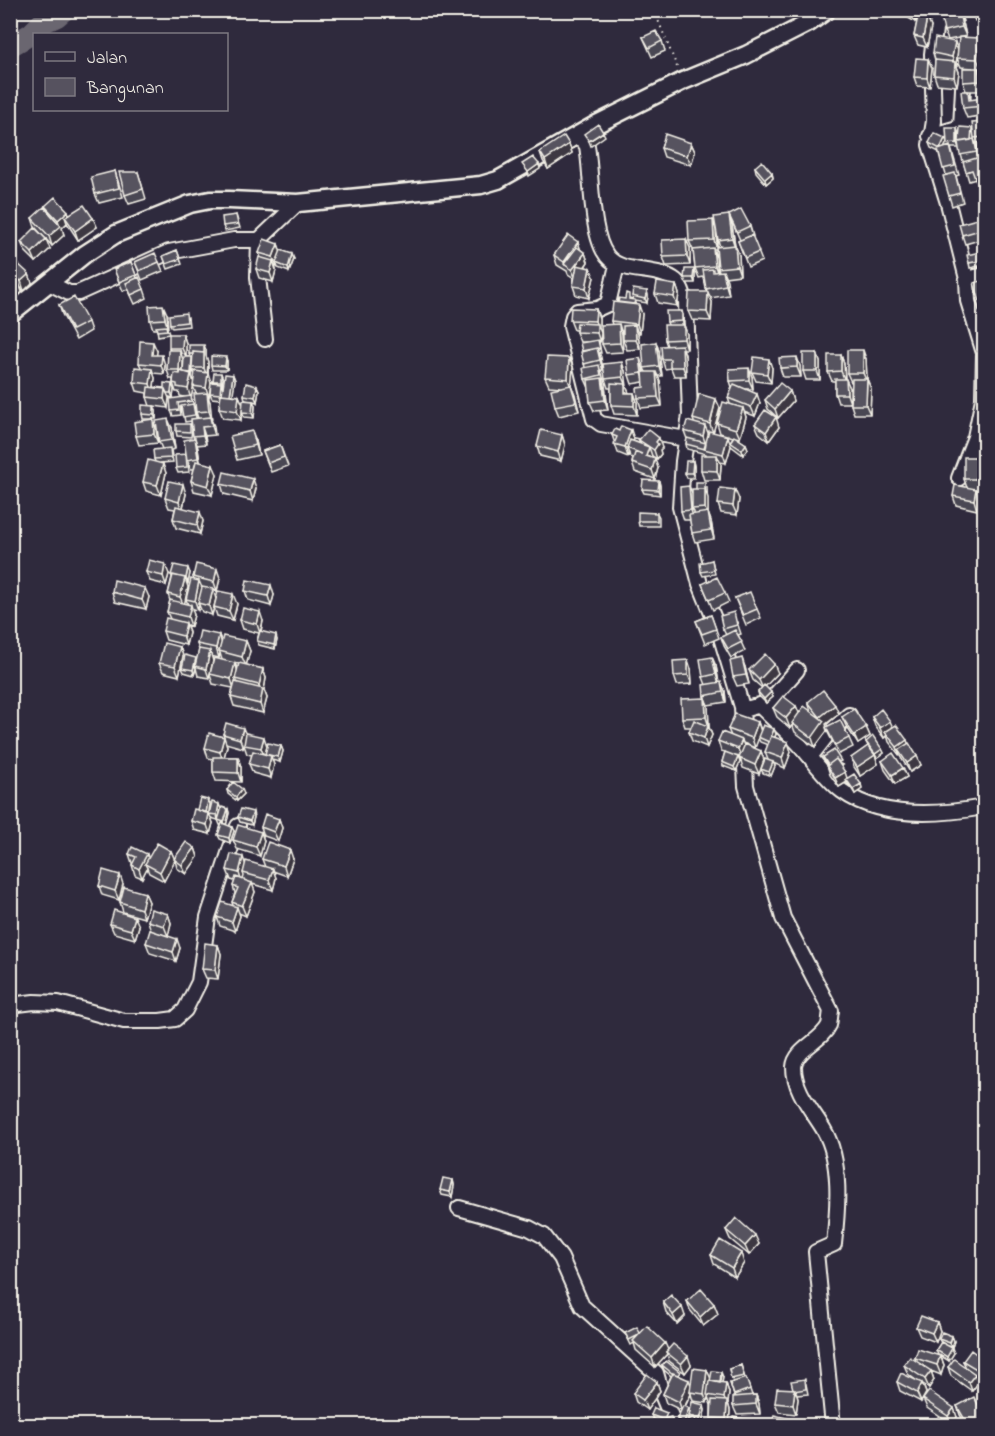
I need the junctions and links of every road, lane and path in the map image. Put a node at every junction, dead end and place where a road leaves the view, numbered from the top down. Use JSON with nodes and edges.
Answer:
{"nodes":[{"id":1,"x":654,"y":10,"type":"edge"},
{"id":2,"x":827,"y":10,"type":"edge"},
{"id":3,"x":944,"y":10,"type":"edge"},
{"id":4,"x":964,"y":70,"type":"edge"},
{"id":5,"x":683,"y":81,"type":"junction"},
{"id":6,"x":984,"y":123,"type":"edge"},
{"id":7,"x":961,"y":126,"type":"junction"},
{"id":8,"x":930,"y":136,"type":"junction"},
{"id":9,"x":576,"y":137,"type":"junction"},
{"id":10,"x":298,"y":203,"type":"junction"},
{"id":11,"x":259,"y":240,"type":"junction"},
{"id":12,"x":617,"y":265,"type":"junction"},
{"id":13,"x":984,"y":275,"type":"edge"},
{"id":14,"x":966,"y":279,"type":"junction"},
{"id":15,"x":49,"y":283,"type":"junction"},
{"id":16,"x":10,"y":314,"type":"edge"},
{"id":17,"x":265,"y":339,"type":"dead end"},
{"id":18,"x":984,"y":353,"type":"edge"},
{"id":19,"x":686,"y":439,"type":"junction"},
{"id":20,"x":959,"y":478,"type":"dead end"},
{"id":21,"x":797,"y":670,"type":"dead end"},
{"id":22,"x":759,"y":705,"type":"junction"},
{"id":23,"x":742,"y":707,"type":"junction"},
{"id":24,"x":849,"y":715,"type":"edge"},
{"id":25,"x":810,"y":757,"type":"junction"},
{"id":26,"x":984,"y":807,"type":"edge"},
{"id":27,"x":238,"y":826,"type":"edge"},
{"id":28,"x":10,"y":1005,"type":"edge"},
{"id":29,"x":459,"y":1208,"type":"dead end"},
{"id":30,"x":675,"y":1425,"type":"edge"},
{"id":31,"x":833,"y":1425,"type":"edge"}],
"edges":[{"from":1,"to":5,"type":"path"},
{"from":2,"to":5,"type":"street"},
{"from":3,"to":8,"type":"street"},
{"from":4,"to":7,"type":"street"},
{"from":5,"to":9,"type":"street"},
{"from":6,"to":7,"type":"street"},
{"from":7,"to":8,"type":"street"},
{"from":8,"to":14,"type":"street"},
{"from":9,"to":10,"type":"street"},
{"from":9,"to":12,"type":"street"},
{"from":10,"to":11,"type":"street"},
{"from":10,"to":15,"type":"street"},
{"from":11,"to":15,"type":"street"},
{"from":11,"to":17,"type":"street"},
{"from":12,"to":19,"type":"street"},
{"from":12,"to":19,"type":"street"},
{"from":13,"to":14,"type":"street"},
{"from":14,"to":18,"type":"street"},
{"from":15,"to":16,"type":"street"},
{"from":18,"to":20,"type":"street"},
{"from":19,"to":23,"type":"street"},
{"from":21,"to":22,"type":"street"},
{"from":22,"to":23,"type":"street"},
{"from":22,"to":25,"type":"street"},
{"from":23,"to":31,"type":"street"},
{"from":24,"to":25,"type":"street"},
{"from":25,"to":26,"type":"street"},
{"from":27,"to":28,"type":"street"},
{"from":29,"to":30,"type":"street"}]}
